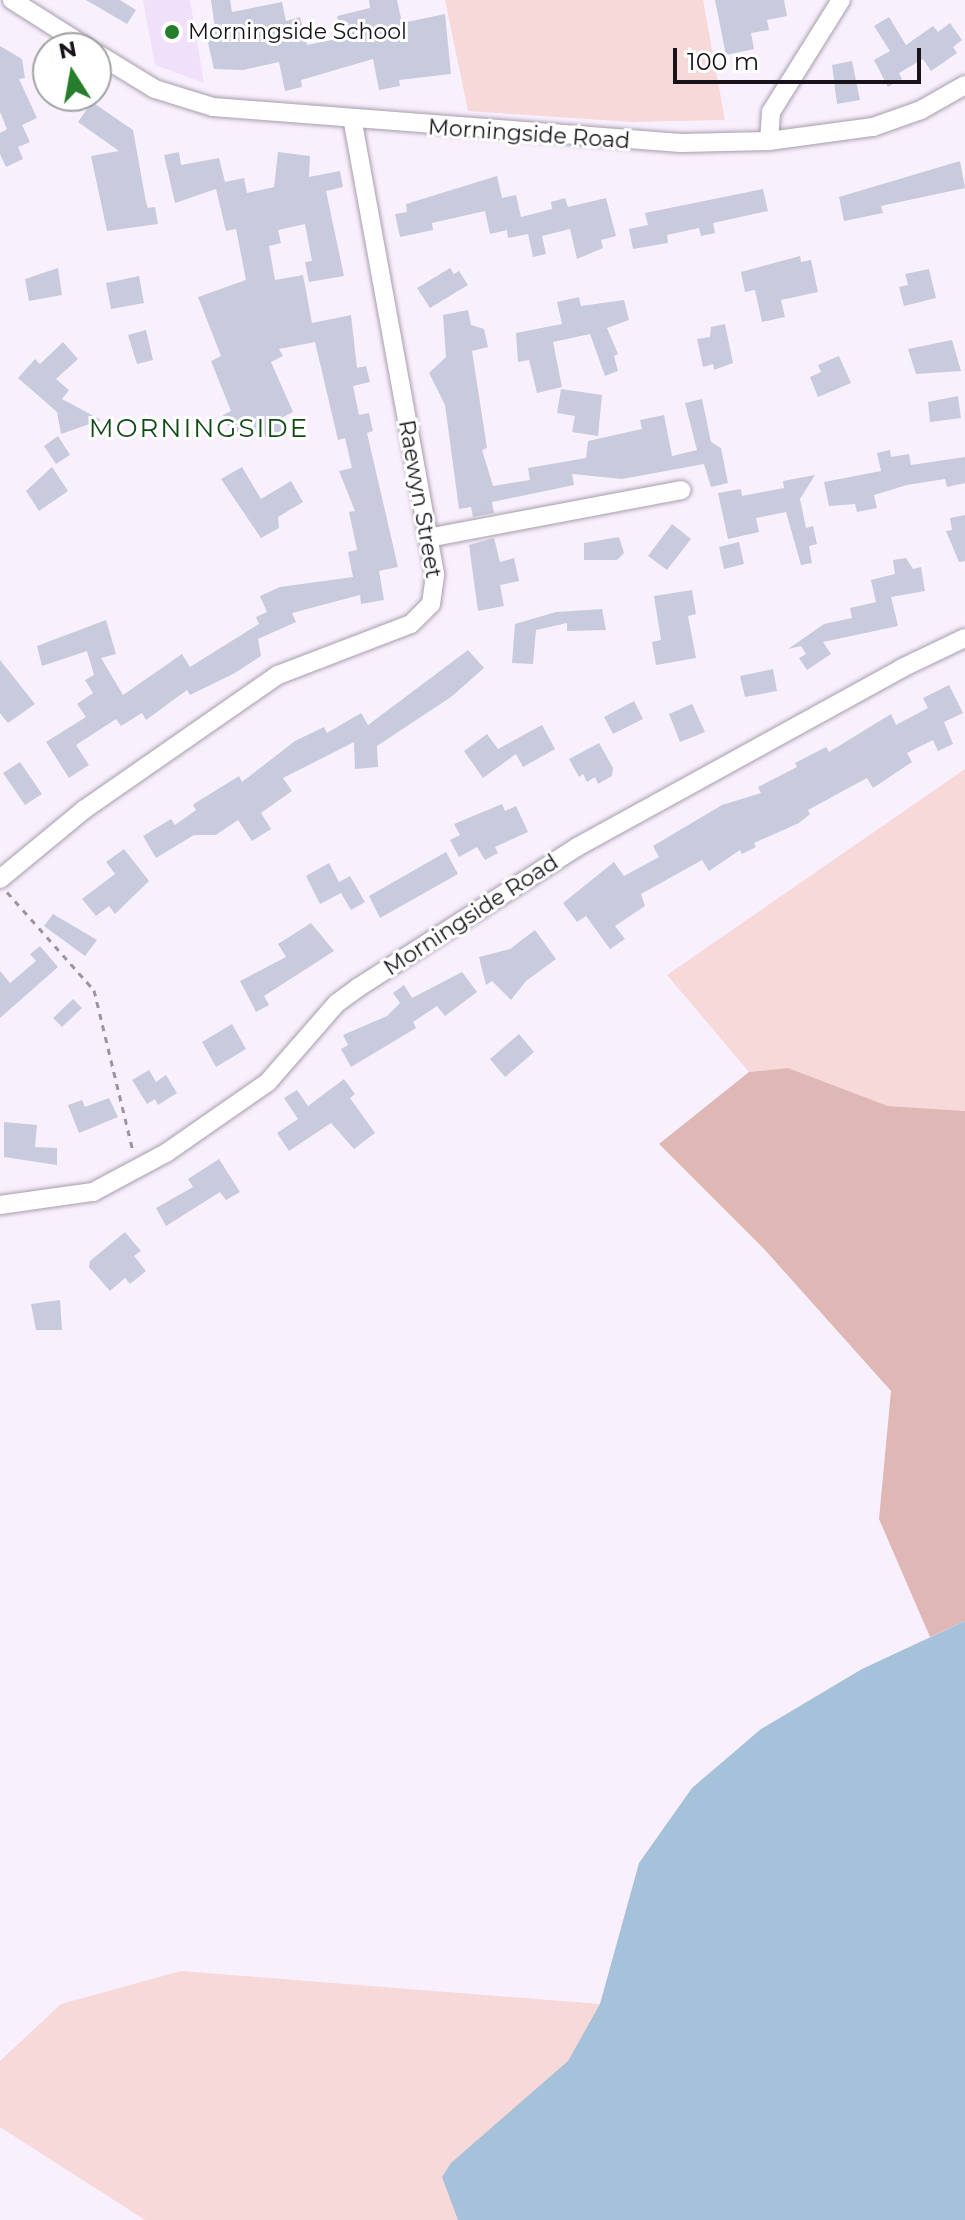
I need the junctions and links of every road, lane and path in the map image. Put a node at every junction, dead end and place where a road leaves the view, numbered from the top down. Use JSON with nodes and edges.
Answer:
{"nodes":[{"id":1,"x":12,"y":0,"type":"edge"},
{"id":2,"x":841,"y":0,"type":"edge"},
{"id":3,"x":63,"y":32,"type":"edge"},
{"id":4,"x":112,"y":62,"type":"edge"},
{"id":5,"x":965,"y":85,"type":"edge"},
{"id":6,"x":353,"y":122,"type":"junction"},
{"id":7,"x":769,"y":141,"type":"junction"},
{"id":8,"x":681,"y":490,"type":"dead end"},
{"id":9,"x":428,"y":538,"type":"junction"},
{"id":10,"x":965,"y":640,"type":"edge"},
{"id":11,"x":0,"y":882,"type":"edge"},
{"id":12,"x":138,"y":1170,"type":"junction"},
{"id":13,"x":0,"y":1205,"type":"edge"}],
"edges":[{"from":1,"to":3,"type":"street"},
{"from":2,"to":7,"type":"street"},
{"from":4,"to":6,"type":"street","name":"Morningside Road"},
{"from":5,"to":7,"type":"street","name":"Morningside Road"},
{"from":6,"to":7,"type":"street","name":"Morningside Road"},
{"from":6,"to":9,"type":"street","name":"Raewyn Street"},
{"from":8,"to":9,"type":"street"},
{"from":9,"to":11,"type":"street","name":"Raewyn Street"},
{"from":10,"to":12,"type":"street","name":"Morningside Road"},
{"from":11,"to":12,"type":"path"},
{"from":12,"to":13,"type":"street","name":"Morningside Road"}]}
